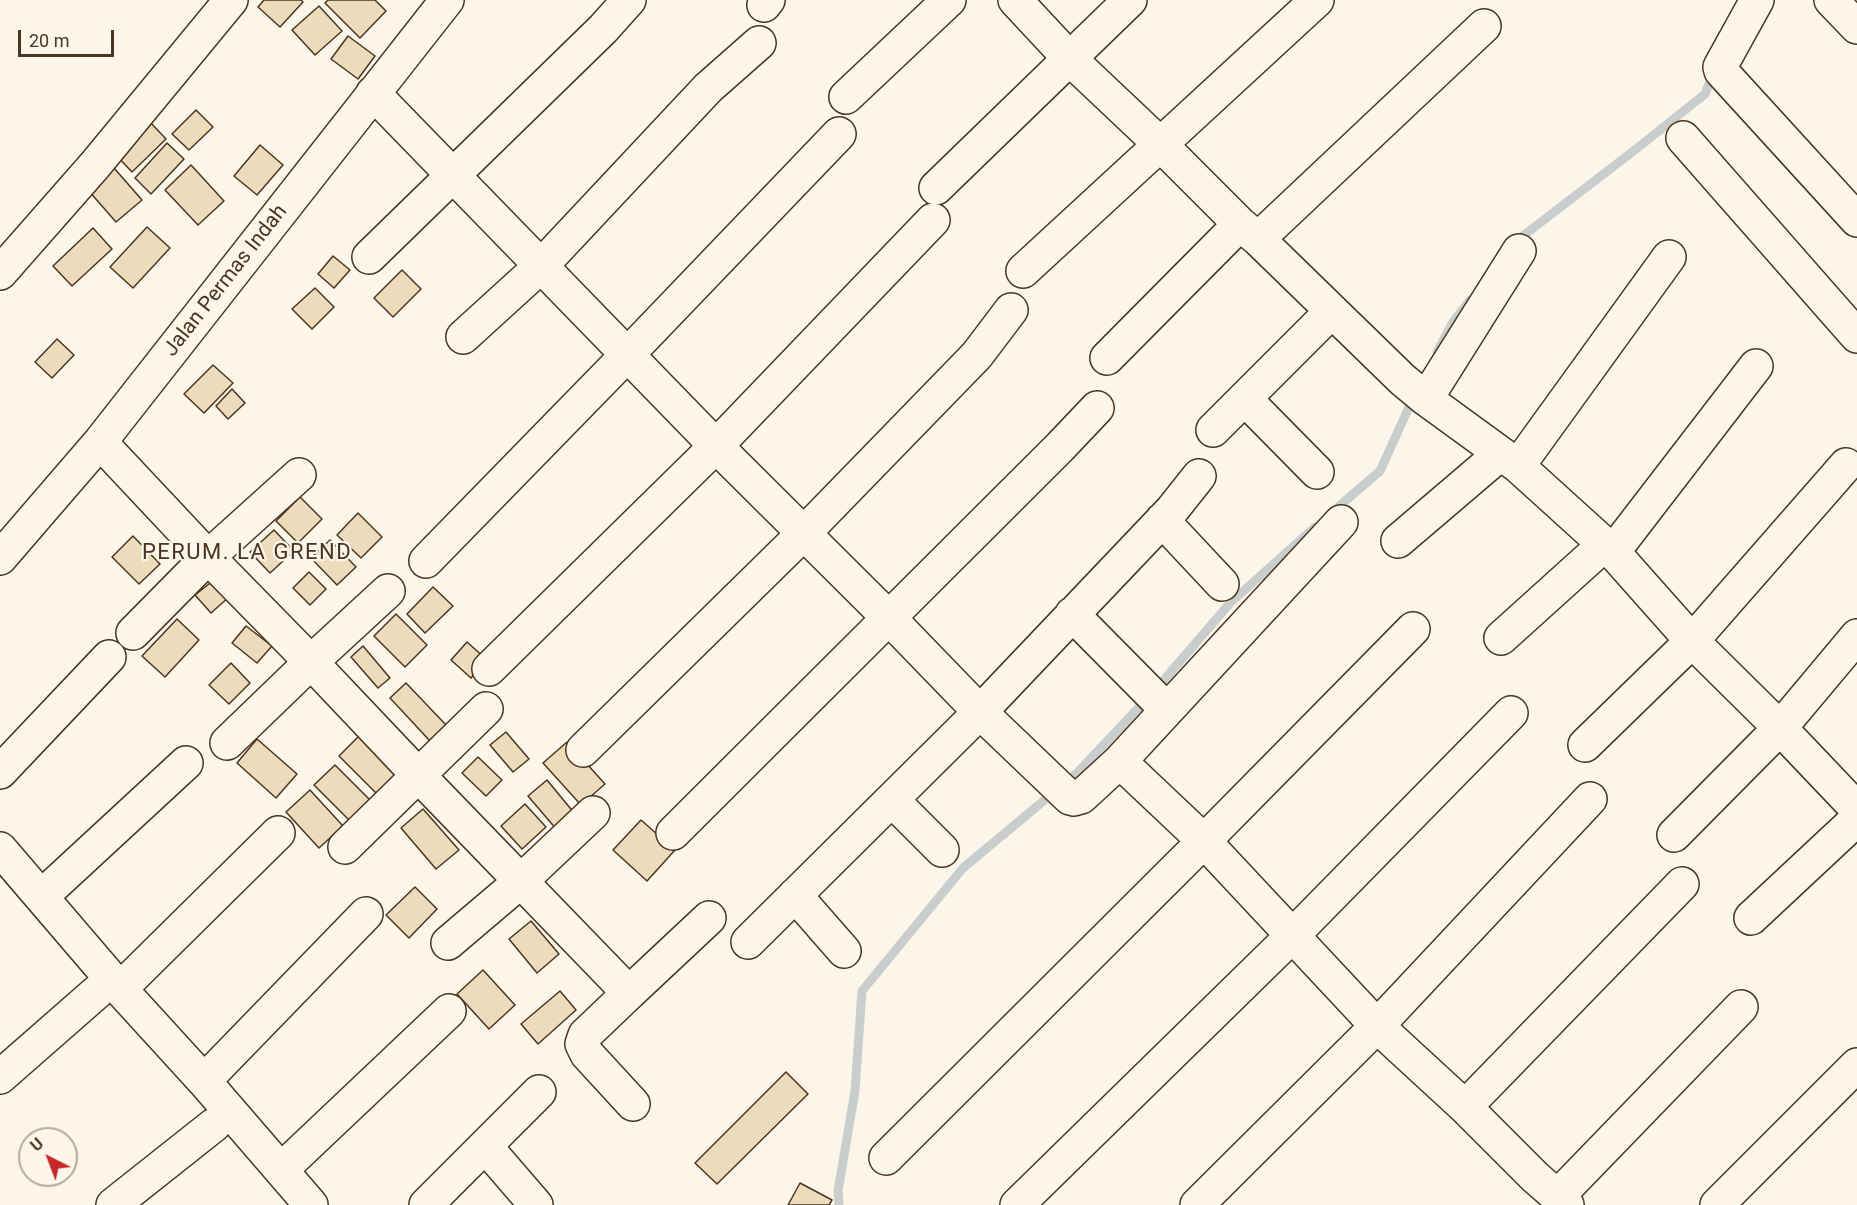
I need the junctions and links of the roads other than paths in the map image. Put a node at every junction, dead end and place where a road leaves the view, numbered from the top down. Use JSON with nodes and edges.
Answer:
{"nodes":[{"id":1,"x":231,"y":0,"type":"edge"},
{"id":2,"x":447,"y":0,"type":"edge"},
{"id":3,"x":629,"y":0,"type":"edge"},
{"id":4,"x":949,"y":0,"type":"edge"},
{"id":5,"x":1014,"y":0,"type":"edge"},
{"id":6,"x":1130,"y":0,"type":"edge"},
{"id":7,"x":1317,"y":0,"type":"edge"},
{"id":8,"x":1757,"y":0,"type":"edge"},
{"id":9,"x":1831,"y":0,"type":"edge"},
{"id":10,"x":1484,"y":26,"type":"dead end"},
{"id":11,"x":1857,"y":27,"type":"edge"},
{"id":12,"x":759,"y":43,"type":"dead end"},
{"id":13,"x":1070,"y":59,"type":"junction"},
{"id":14,"x":373,"y":93,"type":"junction"},
{"id":15,"x":846,"y":97,"type":"dead end"},
{"id":16,"x":839,"y":134,"type":"dead end"},
{"id":17,"x":1683,"y":138,"type":"dead end"},
{"id":18,"x":1160,"y":144,"type":"junction"},
{"id":19,"x":454,"y":176,"type":"junction"},
{"id":20,"x":936,"y":188,"type":"dead end"},
{"id":21,"x":933,"y":220,"type":"dead end"},
{"id":22,"x":1857,"y":220,"type":"edge"},
{"id":23,"x":1249,"y":232,"type":"junction"},
{"id":24,"x":1519,"y":251,"type":"dead end"},
{"id":25,"x":369,"y":257,"type":"dead end"},
{"id":26,"x":1669,"y":257,"type":"dead end"},
{"id":27,"x":542,"y":265,"type":"junction"},
{"id":28,"x":1023,"y":271,"type":"dead end"},
{"id":29,"x":0,"y":273,"type":"edge"},
{"id":30,"x":1011,"y":310,"type":"dead end"},
{"id":31,"x":1332,"y":311,"type":"junction"},
{"id":32,"x":1857,"y":336,"type":"edge"},
{"id":33,"x":463,"y":337,"type":"dead end"},
{"id":34,"x":628,"y":354,"type":"junction"},
{"id":35,"x":1107,"y":358,"type":"dead end"},
{"id":36,"x":1756,"y":366,"type":"dead end"},
{"id":37,"x":1415,"y":390,"type":"junction"},
{"id":38,"x":1245,"y":399,"type":"junction"},
{"id":39,"x":1097,"y":408,"type":"dead end"},
{"id":40,"x":1213,"y":430,"type":"dead end"},
{"id":41,"x":100,"y":442,"type":"junction"},
{"id":42,"x":716,"y":446,"type":"junction"},
{"id":43,"x":1509,"y":460,"type":"junction"},
{"id":44,"x":1846,"y":465,"type":"dead end"},
{"id":45,"x":1317,"y":471,"type":"dead end"},
{"id":46,"x":299,"y":475,"type":"dead end"},
{"id":47,"x":1199,"y":476,"type":"dead end"},
{"id":48,"x":1162,"y":520,"type":"junction"},
{"id":49,"x":1341,"y":522,"type":"dead end"},
{"id":50,"x":804,"y":532,"type":"junction"},
{"id":51,"x":1398,"y":541,"type":"dead end"},
{"id":52,"x":1608,"y":549,"type":"junction"},
{"id":53,"x":208,"y":557,"type":"junction"},
{"id":54,"x":0,"y":558,"type":"edge"},
{"id":55,"x":426,"y":561,"type":"dead end"},
{"id":56,"x":1222,"y":584,"type":"dead end"},
{"id":57,"x":388,"y":591,"type":"dead end"},
{"id":58,"x":1072,"y":614,"type":"junction"},
{"id":59,"x":889,"y":618,"type":"junction"},
{"id":60,"x":1413,"y":629,"type":"dead end"},
{"id":61,"x":133,"y":633,"type":"dead end"},
{"id":62,"x":1857,"y":636,"type":"edge"},
{"id":63,"x":1502,"y":638,"type":"dead end"},
{"id":64,"x":1692,"y":641,"type":"junction"},
{"id":65,"x":109,"y":657,"type":"dead end"},
{"id":66,"x":311,"y":662,"type":"junction"},
{"id":67,"x":489,"y":669,"type":"dead end"},
{"id":68,"x":1162,"y":705,"type":"junction"},
{"id":69,"x":486,"y":709,"type":"dead end"},
{"id":70,"x":980,"y":712,"type":"junction"},
{"id":71,"x":1511,"y":713,"type":"dead end"},
{"id":72,"x":1780,"y":728,"type":"junction"},
{"id":73,"x":227,"y":743,"type":"dead end"},
{"id":74,"x":1585,"y":745,"type":"dead end"},
{"id":75,"x":583,"y":750,"type":"dead end"},
{"id":76,"x":1119,"y":762,"type":"junction"},
{"id":77,"x":186,"y":763,"type":"dead end"},
{"id":78,"x":0,"y":772,"type":"edge"},
{"id":79,"x":419,"y":776,"type":"junction"},
{"id":80,"x":1590,"y":799,"type":"dead end"},
{"id":81,"x":892,"y":800,"type":"junction"},
{"id":82,"x":1857,"y":808,"type":"edge"},
{"id":83,"x":592,"y":813,"type":"dead end"},
{"id":84,"x":1857,"y":819,"type":"edge"},
{"id":85,"x":278,"y":833,"type":"dead end"},
{"id":86,"x":673,"y":833,"type":"dead end"},
{"id":87,"x":1674,"y":835,"type":"dead end"},
{"id":88,"x":1204,"y":841,"type":"junction"},
{"id":89,"x":345,"y":847,"type":"dead end"},
{"id":90,"x":0,"y":849,"type":"edge"},
{"id":91,"x":942,"y":850,"type":"dead end"},
{"id":92,"x":521,"y":881,"type":"junction"},
{"id":93,"x":1682,"y":885,"type":"dead end"},
{"id":94,"x":795,"y":895,"type":"junction"},
{"id":95,"x":41,"y":897,"type":"junction"},
{"id":96,"x":366,"y":914,"type":"dead end"},
{"id":97,"x":709,"y":918,"type":"dead end"},
{"id":98,"x":1751,"y":918,"type":"dead end"},
{"id":99,"x":1292,"y":936,"type":"junction"},
{"id":100,"x":748,"y":942,"type":"dead end"},
{"id":101,"x":448,"y":943,"type":"dead end"},
{"id":102,"x":844,"y":951,"type":"dead end"},
{"id":103,"x":108,"y":990,"type":"junction"},
{"id":104,"x":629,"y":993,"type":"junction"},
{"id":105,"x":1741,"y":1007,"type":"dead end"},
{"id":106,"x":448,"y":1011,"type":"dead end"},
{"id":107,"x":1377,"y":1026,"type":"junction"},
{"id":108,"x":1857,"y":1065,"type":"edge"},
{"id":109,"x":0,"y":1077,"type":"edge"},
{"id":110,"x":204,"y":1081,"type":"junction"},
{"id":111,"x":538,"y":1092,"type":"dead end"},
{"id":112,"x":633,"y":1104,"type":"dead end"},
{"id":113,"x":1465,"y":1107,"type":"junction"},
{"id":114,"x":214,"y":1125,"type":"dead end"},
{"id":115,"x":486,"y":1147,"type":"junction"},
{"id":116,"x":886,"y":1158,"type":"dead end"},
{"id":117,"x":281,"y":1170,"type":"junction"},
{"id":118,"x":1562,"y":1200,"type":"edge"},
{"id":119,"x":113,"y":1205,"type":"edge"},
{"id":120,"x":311,"y":1205,"type":"edge"},
{"id":121,"x":426,"y":1205,"type":"edge"},
{"id":122,"x":536,"y":1205,"type":"edge"},
{"id":123,"x":1017,"y":1205,"type":"edge"},
{"id":124,"x":1197,"y":1205,"type":"edge"},
{"id":125,"x":1717,"y":1205,"type":"edge"}],
"edges":[{"from":1,"to":29,"type":"street"},
{"from":2,"to":14,"type":"street","name":"Jalan Permas Indah"},
{"from":3,"to":19,"type":"street"},
{"from":4,"to":15,"type":"street"},
{"from":5,"to":13,"type":"street"},
{"from":6,"to":13,"type":"street"},
{"from":7,"to":18,"type":"street"},
{"from":8,"to":22,"type":"street"},
{"from":9,"to":11,"type":"street"},
{"from":10,"to":23,"type":"street"},
{"from":12,"to":27,"type":"street"},
{"from":13,"to":18,"type":"street"},
{"from":13,"to":20,"type":"street"},
{"from":14,"to":19,"type":"street"},
{"from":14,"to":41,"type":"street","name":"Jalan Permas Indah"},
{"from":16,"to":34,"type":"street"},
{"from":17,"to":32,"type":"street"},
{"from":18,"to":23,"type":"street"},
{"from":18,"to":28,"type":"street"},
{"from":19,"to":25,"type":"street"},
{"from":19,"to":27,"type":"street"},
{"from":21,"to":42,"type":"street"},
{"from":23,"to":31,"type":"street"},
{"from":23,"to":35,"type":"street"},
{"from":24,"to":37,"type":"street"},
{"from":26,"to":43,"type":"street"},
{"from":27,"to":33,"type":"street"},
{"from":27,"to":34,"type":"street"},
{"from":30,"to":50,"type":"street"},
{"from":31,"to":37,"type":"street"},
{"from":31,"to":38,"type":"street"},
{"from":34,"to":42,"type":"street"},
{"from":34,"to":55,"type":"street"},
{"from":36,"to":52,"type":"street"},
{"from":37,"to":43,"type":"street"},
{"from":38,"to":40,"type":"street"},
{"from":38,"to":45,"type":"street"},
{"from":39,"to":59,"type":"street"},
{"from":41,"to":53,"type":"street"},
{"from":41,"to":54,"type":"street","name":"Jalan Permas Indah"},
{"from":42,"to":50,"type":"street"},
{"from":42,"to":67,"type":"street"},
{"from":43,"to":51,"type":"street"},
{"from":43,"to":52,"type":"street"},
{"from":44,"to":64,"type":"street"},
{"from":46,"to":53,"type":"street"},
{"from":47,"to":48,"type":"street"},
{"from":48,"to":56,"type":"street"},
{"from":48,"to":58,"type":"street"},
{"from":49,"to":68,"type":"street"},
{"from":50,"to":59,"type":"street"},
{"from":50,"to":75,"type":"street"},
{"from":52,"to":63,"type":"street"},
{"from":52,"to":64,"type":"street"},
{"from":53,"to":61,"type":"street"},
{"from":53,"to":66,"type":"street"},
{"from":57,"to":66,"type":"street"},
{"from":58,"to":68,"type":"street"},
{"from":58,"to":70,"type":"street"},
{"from":59,"to":70,"type":"street"},
{"from":59,"to":86,"type":"street"},
{"from":60,"to":88,"type":"street"},
{"from":62,"to":72,"type":"street"},
{"from":64,"to":72,"type":"street"},
{"from":64,"to":74,"type":"street"},
{"from":65,"to":78,"type":"street"},
{"from":66,"to":73,"type":"street"},
{"from":66,"to":79,"type":"street"},
{"from":68,"to":76,"type":"street"},
{"from":69,"to":79,"type":"street"},
{"from":70,"to":76,"type":"street"},
{"from":70,"to":81,"type":"street"},
{"from":71,"to":99,"type":"street"},
{"from":72,"to":82,"type":"street"},
{"from":72,"to":87,"type":"street"},
{"from":76,"to":88,"type":"street"},
{"from":77,"to":95,"type":"street"},
{"from":79,"to":89,"type":"street"},
{"from":79,"to":92,"type":"street"},
{"from":80,"to":107,"type":"street"},
{"from":81,"to":91,"type":"street"},
{"from":81,"to":94,"type":"street"},
{"from":83,"to":92,"type":"street"},
{"from":84,"to":98,"type":"street"},
{"from":85,"to":103,"type":"street"},
{"from":88,"to":99,"type":"street"},
{"from":88,"to":116,"type":"street"},
{"from":90,"to":95,"type":"street"},
{"from":92,"to":101,"type":"street"},
{"from":92,"to":104,"type":"street"},
{"from":93,"to":113,"type":"street"},
{"from":94,"to":100,"type":"street"},
{"from":94,"to":102,"type":"street"},
{"from":95,"to":103,"type":"street"},
{"from":96,"to":110,"type":"street"},
{"from":97,"to":104,"type":"street"},
{"from":99,"to":107,"type":"street"},
{"from":99,"to":123,"type":"street"},
{"from":103,"to":109,"type":"street"},
{"from":103,"to":110,"type":"street"},
{"from":104,"to":112,"type":"street"},
{"from":105,"to":118,"type":"street"},
{"from":106,"to":117,"type":"street"},
{"from":107,"to":113,"type":"street"},
{"from":107,"to":124,"type":"street"},
{"from":108,"to":125,"type":"street"},
{"from":110,"to":117,"type":"street"},
{"from":111,"to":115,"type":"street"},
{"from":113,"to":118,"type":"street"},
{"from":114,"to":119,"type":"street"},
{"from":115,"to":121,"type":"street"},
{"from":115,"to":122,"type":"street"},
{"from":117,"to":120,"type":"street"}]}
